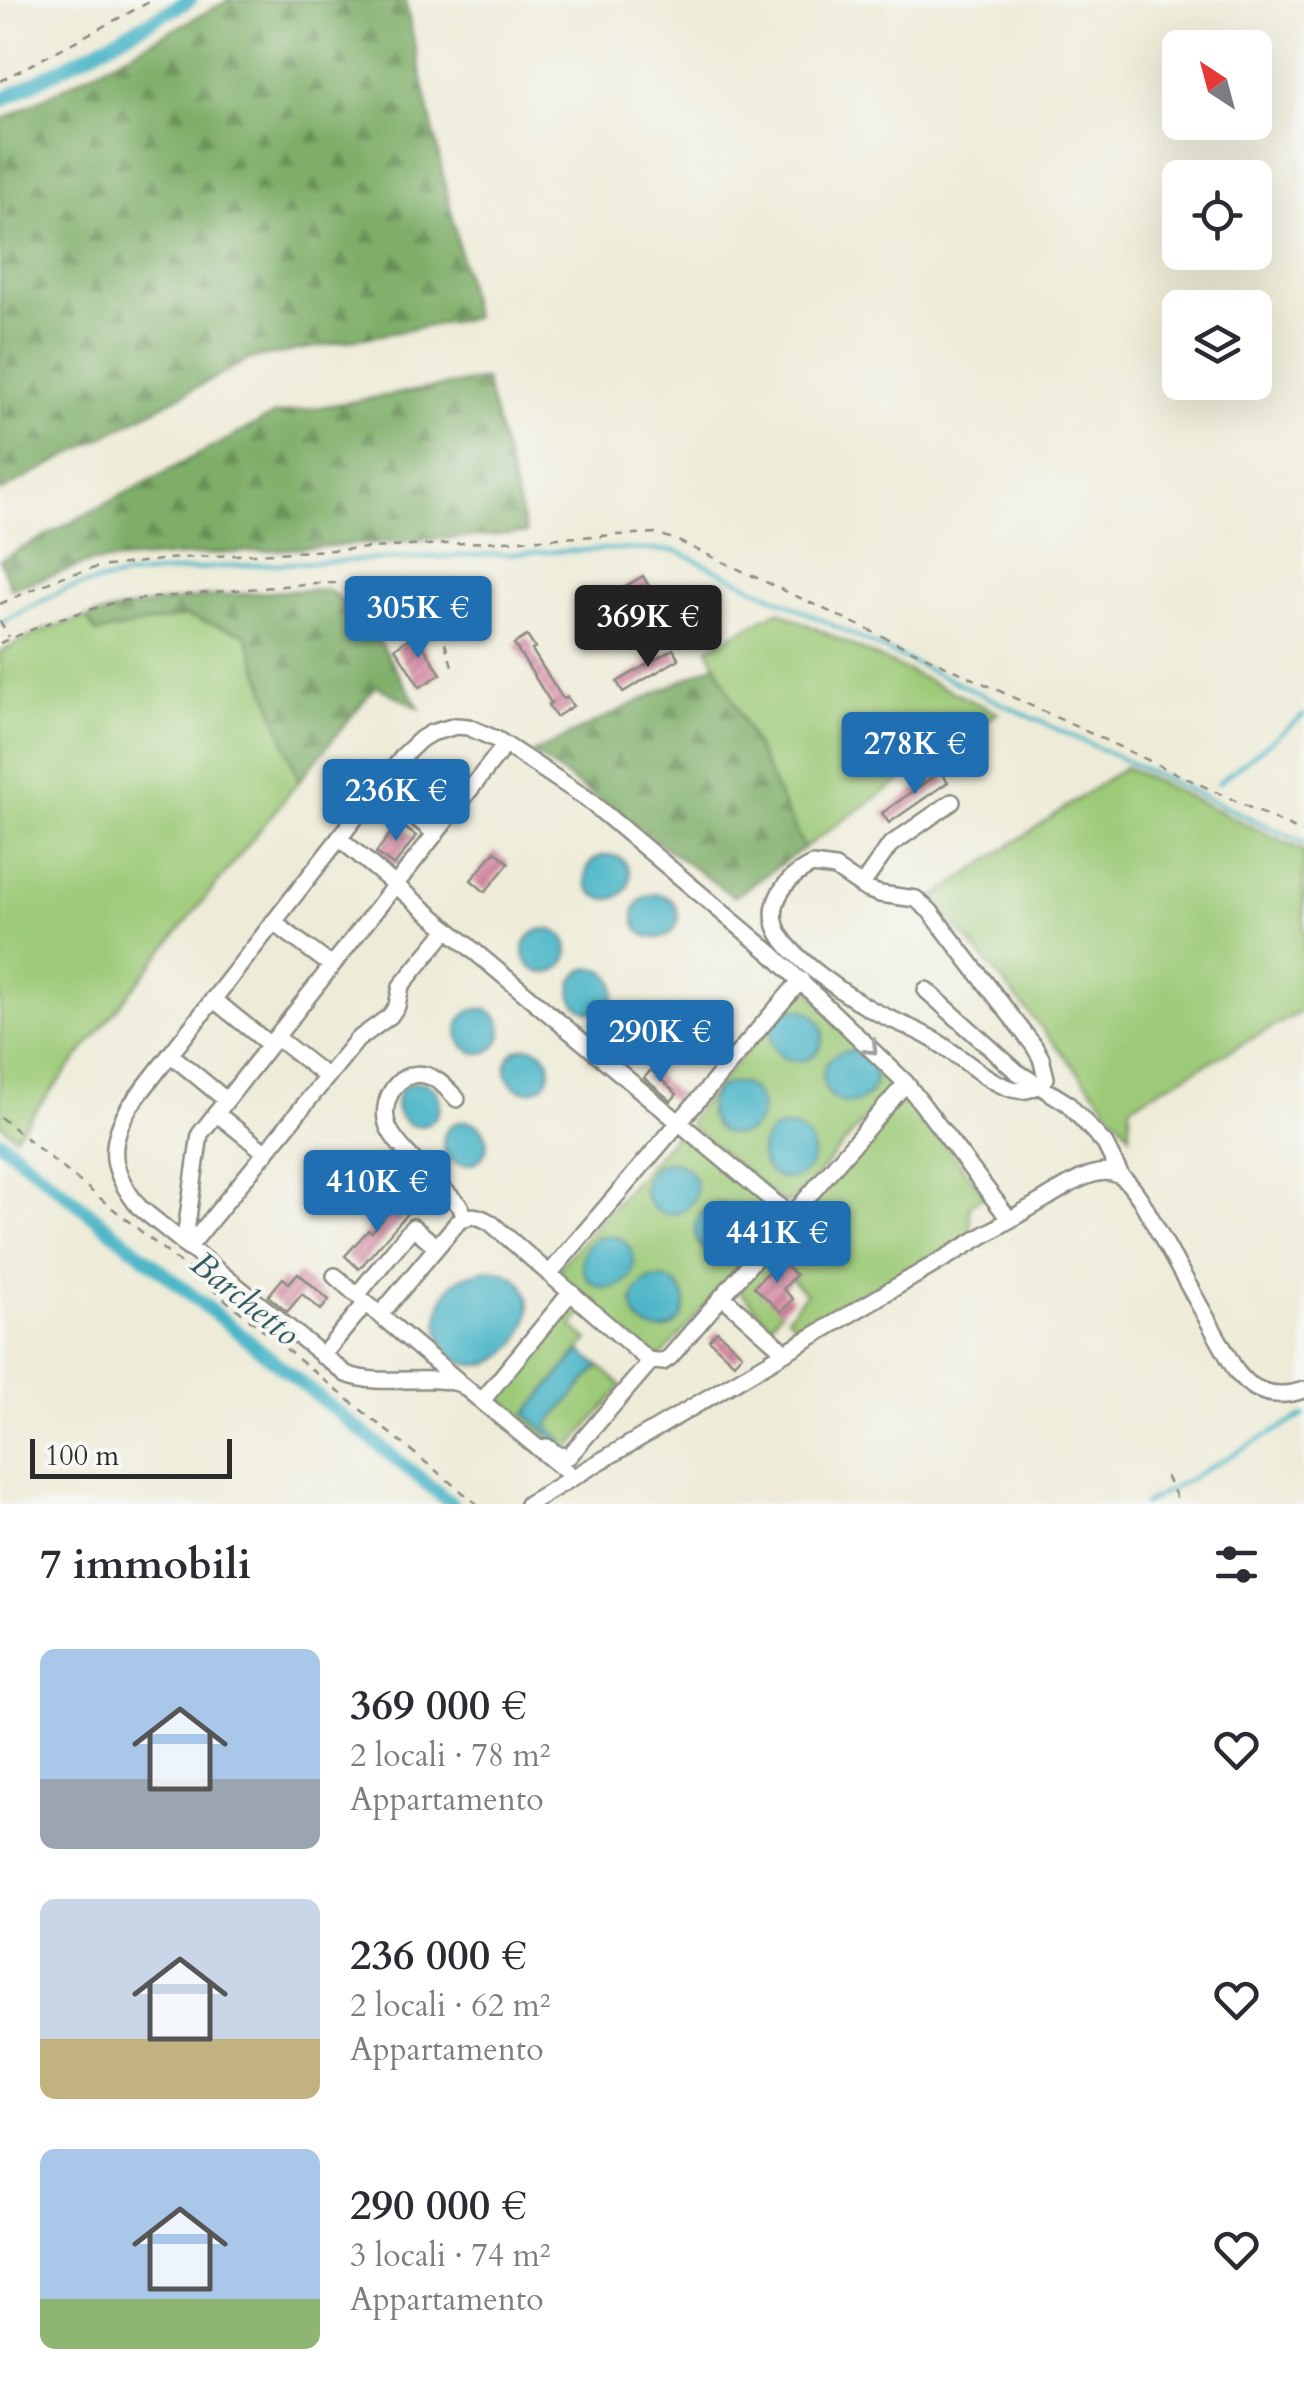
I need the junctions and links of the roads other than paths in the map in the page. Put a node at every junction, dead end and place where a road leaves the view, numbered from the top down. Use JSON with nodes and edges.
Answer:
{"nodes":[{"id":1,"x":506,"y":745,"type":"junction"},
{"id":2,"x":379,"y":788,"type":"junction"},
{"id":3,"x":952,"y":802,"type":"dead end"},
{"id":4,"x":436,"y":834,"type":"junction"},
{"id":5,"x":339,"y":838,"type":"junction"},
{"id":6,"x":396,"y":886,"type":"junction"},
{"id":7,"x":861,"y":886,"type":"junction"},
{"id":8,"x":273,"y":922,"type":"junction"},
{"id":9,"x":448,"y":929,"type":"junction"},
{"id":10,"x":332,"y":966,"type":"junction"},
{"id":11,"x":801,"y":980,"type":"junction"},
{"id":12,"x":926,"y":990,"type":"dead end"},
{"id":13,"x":213,"y":999,"type":"junction"},
{"id":14,"x":273,"y":1041,"type":"junction"},
{"id":15,"x":170,"y":1054,"type":"junction"},
{"id":16,"x":327,"y":1077,"type":"junction"},
{"id":17,"x":906,"y":1083,"type":"junction"},
{"id":18,"x":1038,"y":1086,"type":"junction"},
{"id":19,"x":457,"y":1098,"type":"dead end"},
{"id":20,"x":221,"y":1107,"type":"junction"},
{"id":21,"x":680,"y":1123,"type":"junction"},
{"id":22,"x":266,"y":1153,"type":"junction"},
{"id":23,"x":1121,"y":1176,"type":"junction"},
{"id":24,"x":792,"y":1216,"type":"junction"},
{"id":25,"x":466,"y":1217,"type":"junction"},
{"id":26,"x":1010,"y":1220,"type":"junction"},
{"id":27,"x":186,"y":1247,"type":"junction"},
{"id":28,"x":437,"y":1247,"type":"junction"},
{"id":29,"x":550,"y":1274,"type":"junction"},
{"id":30,"x":335,"y":1276,"type":"dead end"},
{"id":31,"x":570,"y":1292,"type":"junction"},
{"id":32,"x":722,"y":1296,"type":"junction"},
{"id":33,"x":362,"y":1299,"type":"junction"},
{"id":34,"x":380,"y":1315,"type":"junction"},
{"id":35,"x":785,"y":1352,"type":"junction"},
{"id":36,"x":322,"y":1356,"type":"junction"},
{"id":37,"x":651,"y":1361,"type":"junction"},
{"id":38,"x":461,"y":1384,"type":"junction"},
{"id":39,"x":1304,"y":1390,"type":"edge"},
{"id":40,"x":486,"y":1396,"type":"junction"},
{"id":41,"x":572,"y":1477,"type":"junction"},
{"id":42,"x":531,"y":1502,"type":"edge"}],
"edges":[{"from":1,"to":2,"type":"street"},
{"from":1,"to":4,"type":"street"},
{"from":1,"to":11,"type":"street"},
{"from":2,"to":4,"type":"street"},
{"from":2,"to":5,"type":"street"},
{"from":3,"to":7,"type":"street"},
{"from":4,"to":6,"type":"street"},
{"from":5,"to":6,"type":"street"},
{"from":5,"to":8,"type":"street"},
{"from":6,"to":9,"type":"street"},
{"from":6,"to":10,"type":"street"},
{"from":7,"to":18,"type":"street"},
{"from":7,"to":18,"type":"street"},
{"from":8,"to":10,"type":"street"},
{"from":8,"to":13,"type":"street"},
{"from":9,"to":16,"type":"street"},
{"from":9,"to":21,"type":"street"},
{"from":10,"to":14,"type":"street"},
{"from":11,"to":17,"type":"street","one_way":true},
{"from":11,"to":21,"type":"street"},
{"from":12,"to":18,"type":"street"},
{"from":13,"to":14,"type":"street"},
{"from":13,"to":15,"type":"street"},
{"from":14,"to":16,"type":"street"},
{"from":14,"to":20,"type":"street"},
{"from":15,"to":20,"type":"street"},
{"from":15,"to":27,"type":"street"},
{"from":16,"to":22,"type":"street"},
{"from":17,"to":24,"type":"street"},
{"from":17,"to":26,"type":"street"},
{"from":18,"to":23,"type":"street"},
{"from":19,"to":25,"type":"street"},
{"from":20,"to":22,"type":"street"},
{"from":20,"to":27,"type":"street"},
{"from":21,"to":24,"type":"street"},
{"from":21,"to":29,"type":"street"},
{"from":22,"to":27,"type":"street"},
{"from":23,"to":26,"type":"street"},
{"from":23,"to":39,"type":"street"},
{"from":24,"to":32,"type":"street"},
{"from":25,"to":28,"type":"street"},
{"from":25,"to":29,"type":"street"},
{"from":26,"to":35,"type":"street"},
{"from":27,"to":36,"type":"street"},
{"from":28,"to":33,"type":"street"},
{"from":28,"to":34,"type":"street"},
{"from":29,"to":31,"type":"street"},
{"from":30,"to":33,"type":"street"},
{"from":31,"to":37,"type":"street"},
{"from":31,"to":40,"type":"street"},
{"from":32,"to":35,"type":"street"},
{"from":32,"to":37,"type":"street"},
{"from":33,"to":34,"type":"street"},
{"from":33,"to":36,"type":"street"},
{"from":34,"to":38,"type":"street"},
{"from":35,"to":41,"type":"street"},
{"from":36,"to":38,"type":"street"},
{"from":37,"to":40,"type":"street"},
{"from":38,"to":40,"type":"street"},
{"from":38,"to":41,"type":"street"},
{"from":41,"to":42,"type":"street"}]}
